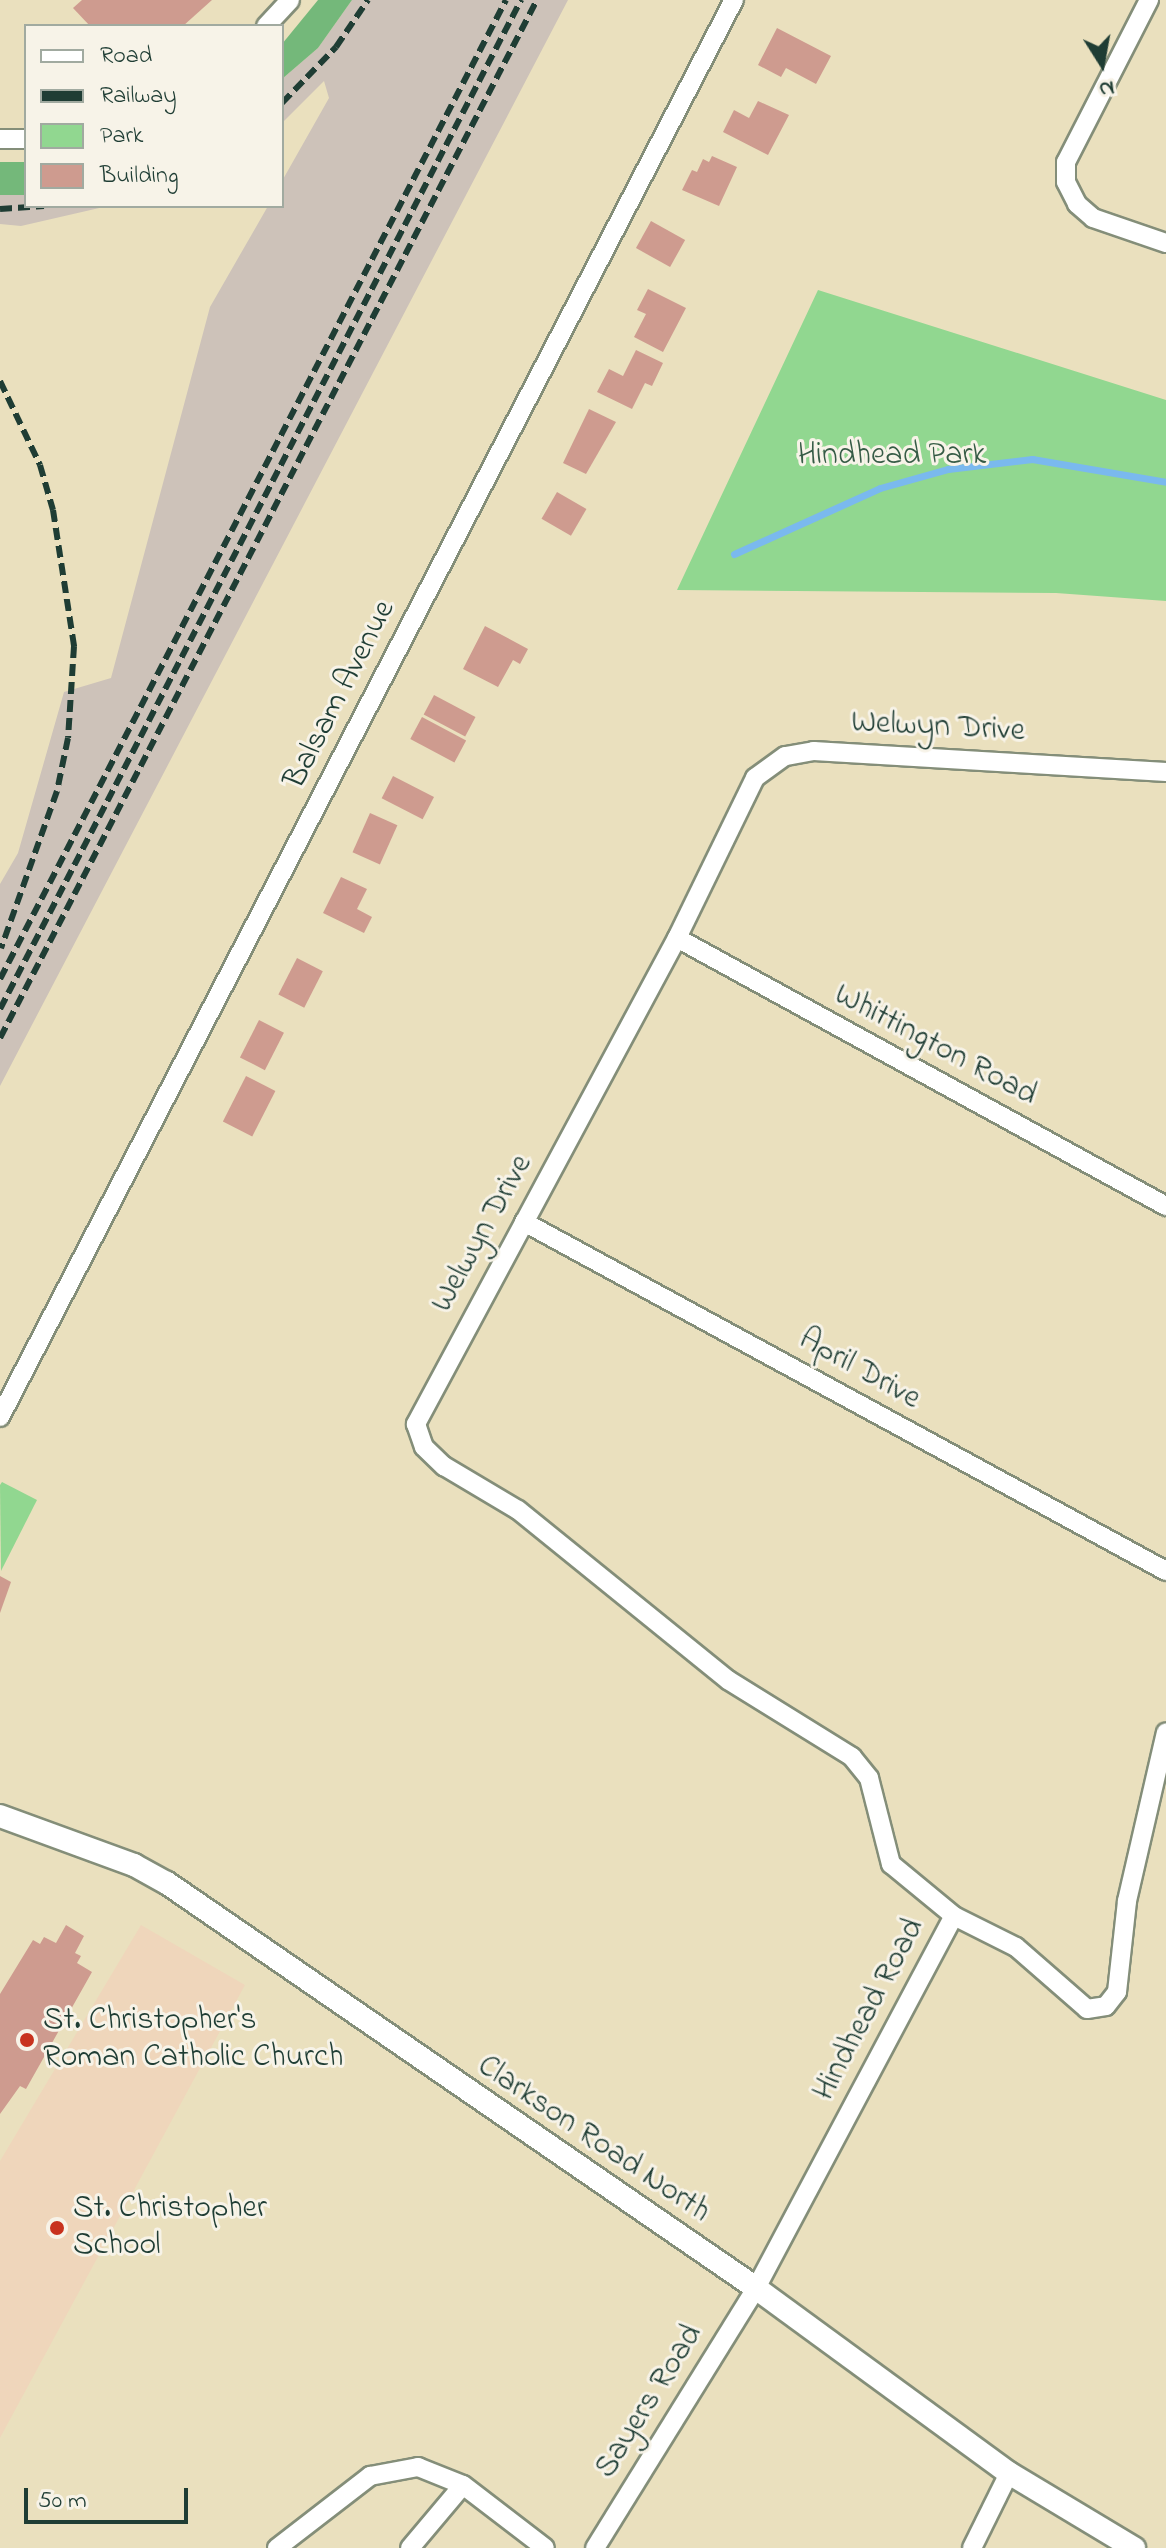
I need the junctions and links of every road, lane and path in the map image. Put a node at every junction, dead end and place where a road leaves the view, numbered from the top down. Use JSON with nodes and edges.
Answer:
{"nodes":[{"id":1,"x":290,"y":0,"type":"edge"},
{"id":2,"x":734,"y":0,"type":"edge"},
{"id":3,"x":1149,"y":0,"type":"edge"},
{"id":4,"x":268,"y":24,"type":"edge"},
{"id":5,"x":0,"y":139,"type":"edge"},
{"id":6,"x":24,"y":139,"type":"edge"},
{"id":7,"x":1166,"y":243,"type":"edge"},
{"id":8,"x":1166,"y":772,"type":"edge"},
{"id":9,"x":677,"y":938,"type":"junction"},
{"id":10,"x":1166,"y":1206,"type":"edge"},
{"id":11,"x":524,"y":1222,"type":"junction"},
{"id":12,"x":0,"y":1417,"type":"edge"},
{"id":13,"x":1166,"y":1571,"type":"edge"},
{"id":14,"x":1166,"y":1732,"type":"edge"},
{"id":15,"x":0,"y":1816,"type":"edge"},
{"id":16,"x":954,"y":1916,"type":"junction"},
{"id":17,"x":756,"y":2288,"type":"junction"},
{"id":18,"x":1009,"y":2473,"type":"junction"},
{"id":19,"x":463,"y":2485,"type":"junction"},
{"id":20,"x":277,"y":2548,"type":"edge"},
{"id":21,"x":410,"y":2548,"type":"edge"},
{"id":22,"x":545,"y":2548,"type":"edge"},
{"id":23,"x":595,"y":2548,"type":"edge"},
{"id":24,"x":972,"y":2548,"type":"edge"},
{"id":25,"x":1134,"y":2548,"type":"edge"}],
"edges":[{"from":1,"to":4,"type":"street"},
{"from":2,"to":12,"type":"street","name":"Balsam Avenue"},
{"from":3,"to":7,"type":"street"},
{"from":5,"to":6,"type":"street"},
{"from":8,"to":9,"type":"street","name":"Welwyn Drive"},
{"from":9,"to":10,"type":"street","name":"Whittington Road"},
{"from":9,"to":11,"type":"street","name":"Welwyn Drive"},
{"from":11,"to":13,"type":"street","name":"April Drive"},
{"from":11,"to":16,"type":"street","name":"Welwyn Drive"},
{"from":14,"to":16,"type":"street","name":"Hindhead Road"},
{"from":15,"to":17,"type":"street","name":"Clarkson Road North"},
{"from":16,"to":17,"type":"street","name":"Hindhead Road"},
{"from":17,"to":18,"type":"street","name":"Clarkson Road North"},
{"from":17,"to":23,"type":"street","name":"Sayers Road"},
{"from":18,"to":24,"type":"street"},
{"from":18,"to":25,"type":"street","name":"Clarkson Road North"},
{"from":19,"to":20,"type":"street"},
{"from":19,"to":21,"type":"street"},
{"from":19,"to":22,"type":"street"}]}
